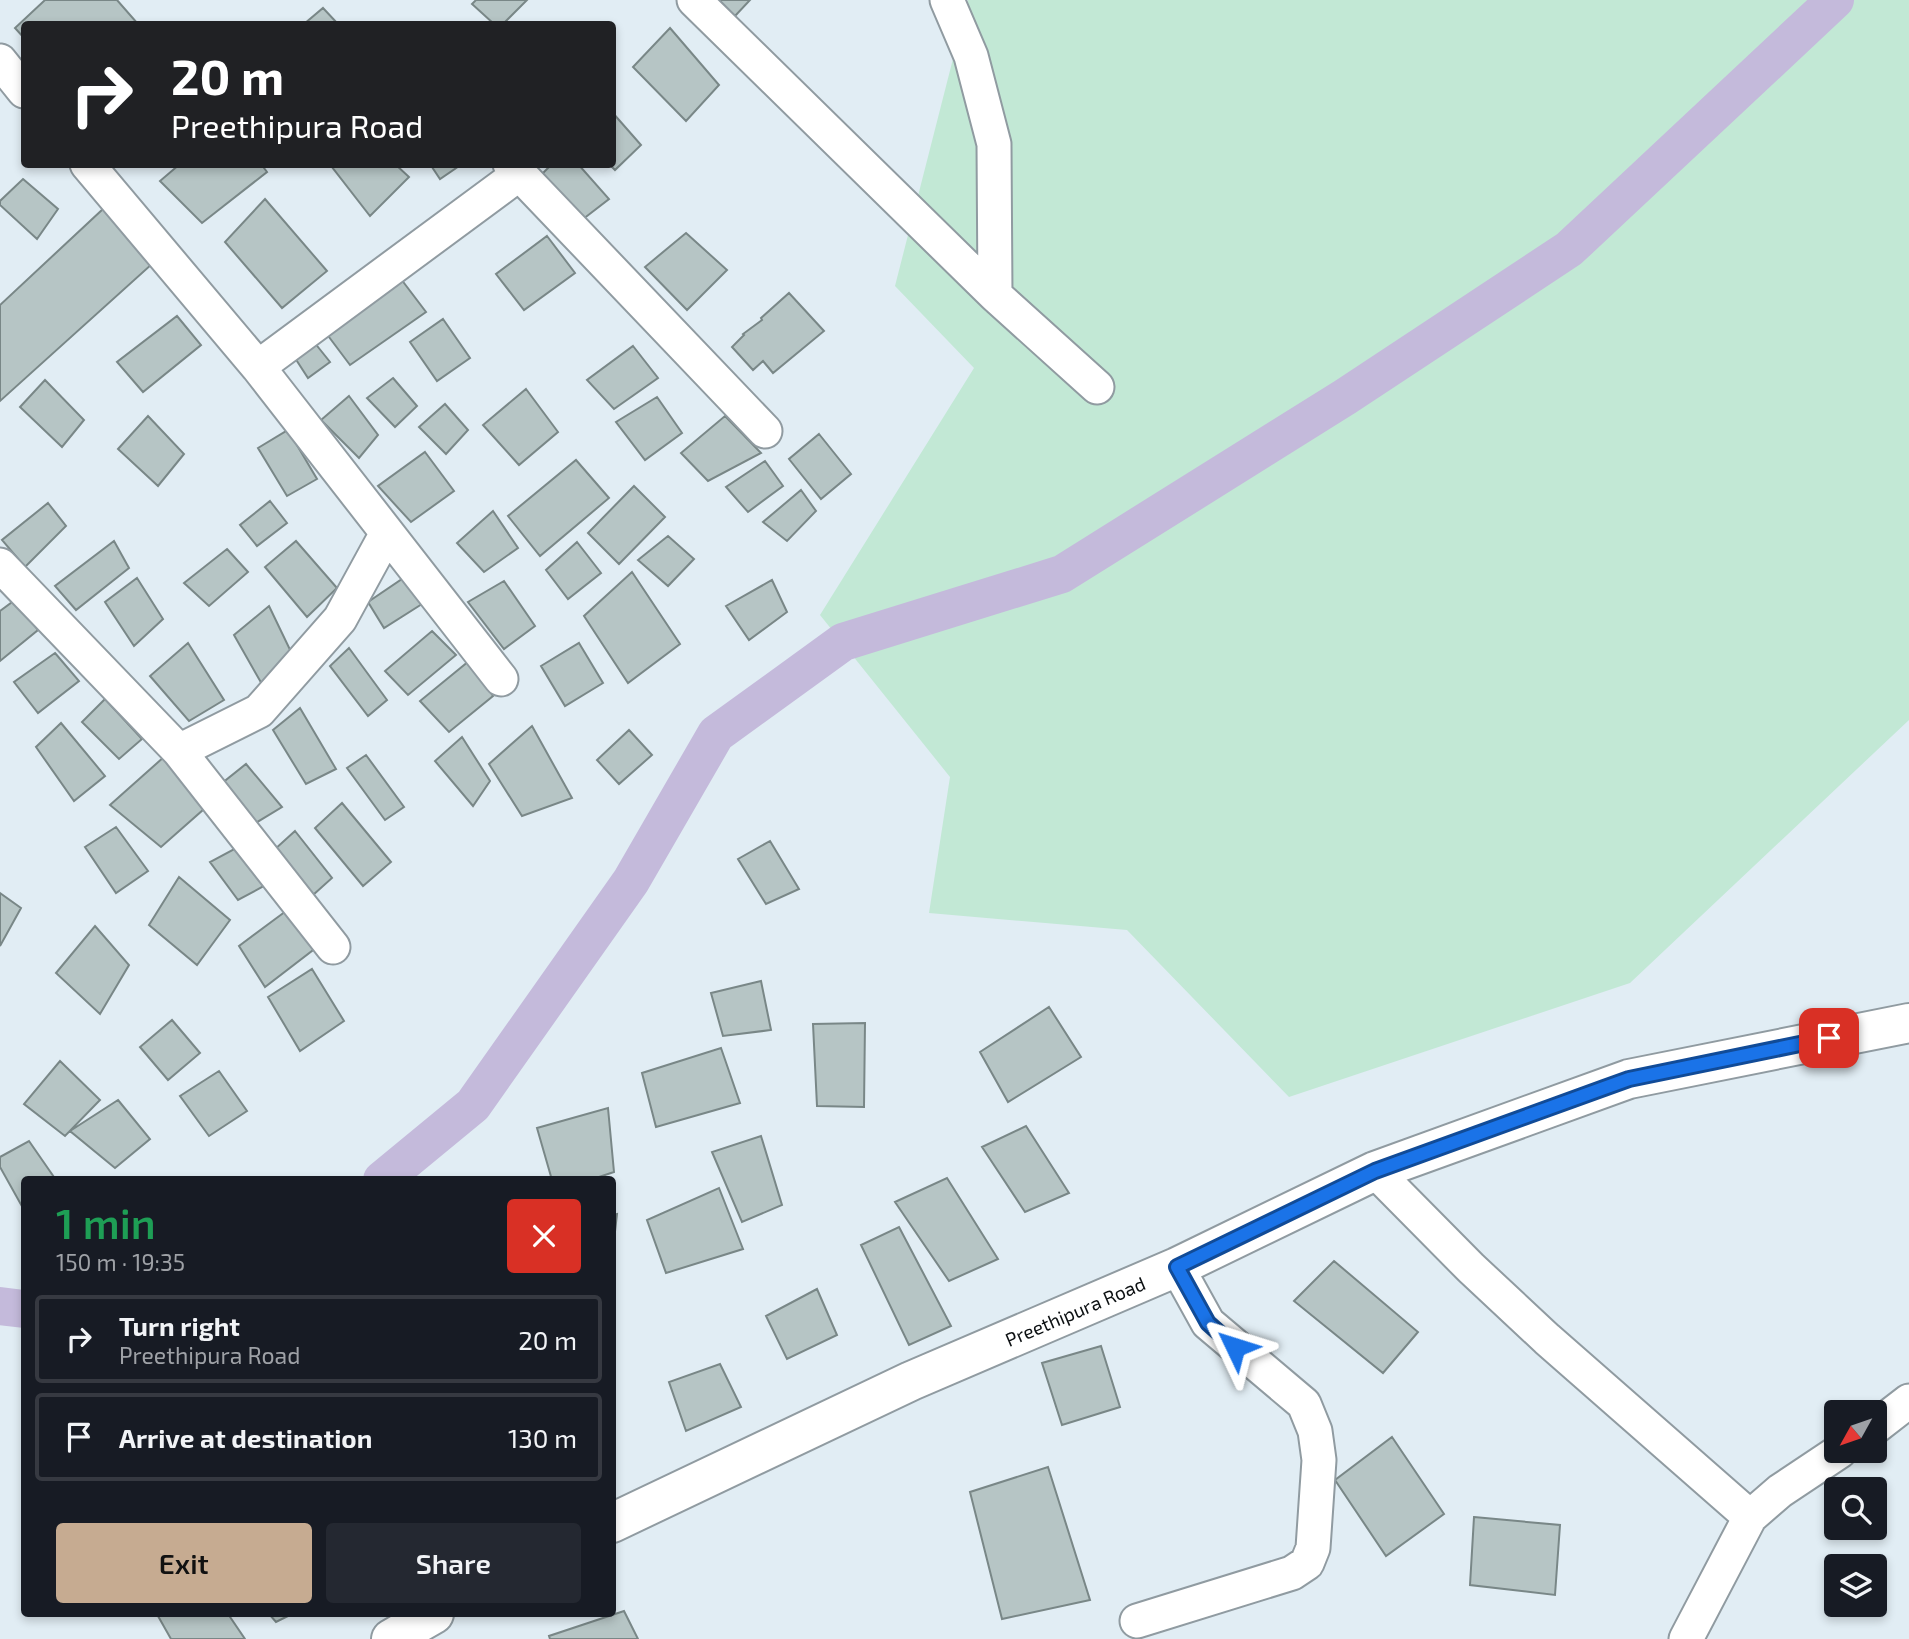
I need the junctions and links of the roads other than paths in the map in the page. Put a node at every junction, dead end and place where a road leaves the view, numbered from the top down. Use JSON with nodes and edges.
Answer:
{"nodes":[{"id":1,"x":694,"y":0,"type":"edge"},
{"id":2,"x":947,"y":0,"type":"edge"},
{"id":3,"x":0,"y":61,"type":"edge"},
{"id":4,"x":21,"y":87,"type":"edge"},
{"id":5,"x":89,"y":168,"type":"edge"},
{"id":6,"x":514,"y":169,"type":"edge"},
{"id":7,"x":995,"y":295,"type":"junction"},
{"id":8,"x":258,"y":368,"type":"junction"},
{"id":9,"x":1097,"y":387,"type":"dead end"},
{"id":10,"x":765,"y":431,"type":"dead end"},
{"id":11,"x":387,"y":533,"type":"junction"},
{"id":12,"x":0,"y":565,"type":"edge"},
{"id":13,"x":501,"y":679,"type":"dead end"},
{"id":14,"x":179,"y":751,"type":"junction"},
{"id":15,"x":333,"y":947,"type":"dead end"},
{"id":16,"x":1909,"y":1023,"type":"edge"},
{"id":17,"x":1375,"y":1171,"type":"junction"},
{"id":18,"x":1177,"y":1267,"type":"junction"},
{"id":19,"x":1909,"y":1401,"type":"edge"},
{"id":20,"x":1887,"y":1418,"type":"edge"},
{"id":21,"x":1824,"y":1462,"type":"edge"},
{"id":22,"x":1750,"y":1517,"type":"junction"},
{"id":23,"x":616,"y":1521,"type":"edge"},
{"id":24,"x":429,"y":1617,"type":"edge"},
{"id":25,"x":1137,"y":1621,"type":"dead end"},
{"id":26,"x":391,"y":1639,"type":"edge"},
{"id":27,"x":1686,"y":1639,"type":"edge"}],
"edges":[{"from":1,"to":7,"type":"street"},
{"from":2,"to":7,"type":"street"},
{"from":3,"to":4,"type":"street"},
{"from":5,"to":8,"type":"street"},
{"from":6,"to":8,"type":"street"},
{"from":6,"to":10,"type":"street"},
{"from":7,"to":9,"type":"street"},
{"from":8,"to":11,"type":"street"},
{"from":11,"to":13,"type":"street"},
{"from":11,"to":14,"type":"street"},
{"from":12,"to":14,"type":"street"},
{"from":14,"to":15,"type":"street"},
{"from":16,"to":17,"type":"street","name":"Preethipura Road"},
{"from":17,"to":18,"type":"street","name":"Preethipura Road"},
{"from":17,"to":22,"type":"street"},
{"from":18,"to":23,"type":"street","name":"Preethipura Road"},
{"from":18,"to":25,"type":"street"},
{"from":19,"to":20,"type":"street"},
{"from":21,"to":22,"type":"street"},
{"from":22,"to":27,"type":"street"},
{"from":24,"to":26,"type":"street"}]}
